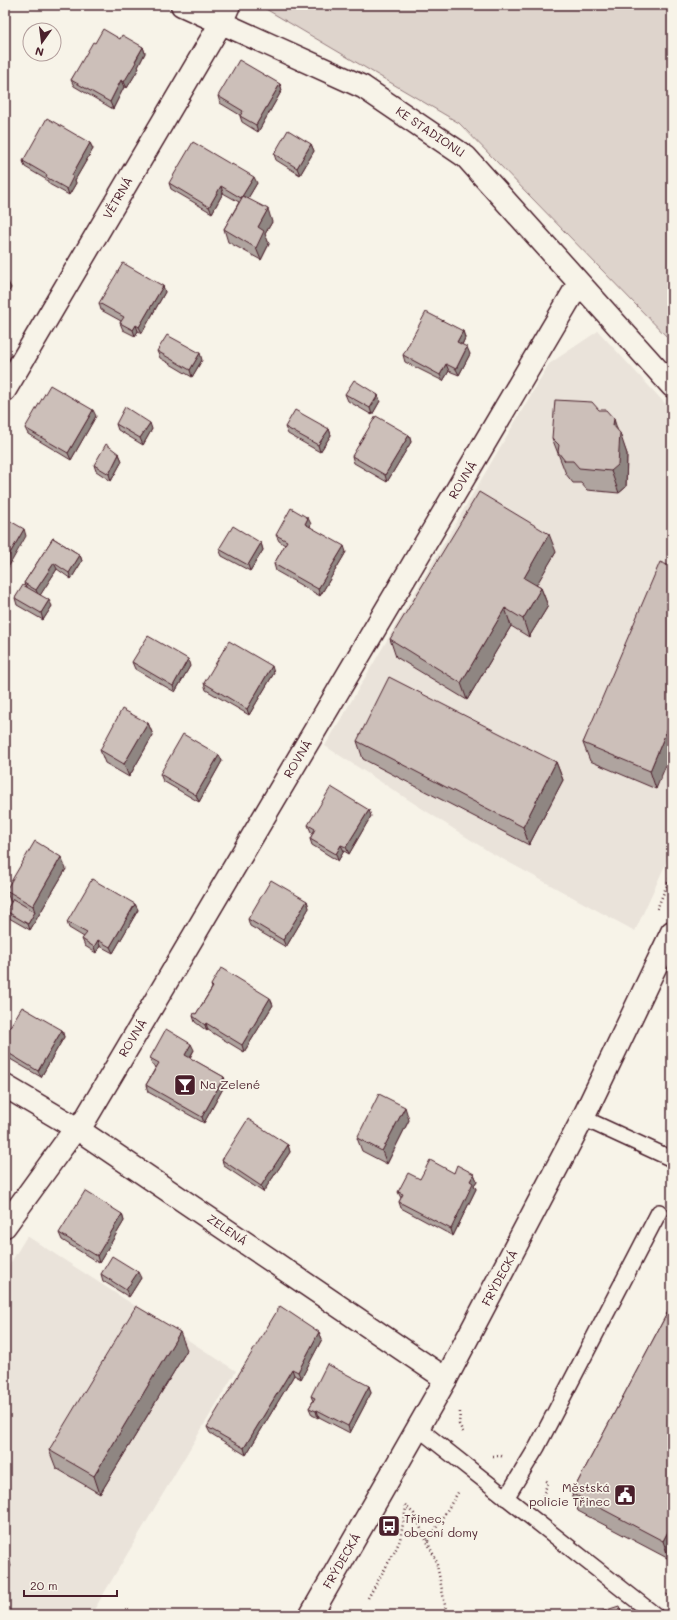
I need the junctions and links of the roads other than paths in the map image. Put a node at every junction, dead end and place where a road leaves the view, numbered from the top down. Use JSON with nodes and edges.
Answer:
{"nodes":[{"id":1,"x":182,"y":5,"type":"edge"},
{"id":2,"x":225,"y":14,"type":"edge"},
{"id":3,"x":579,"y":283,"type":"junction"},
{"id":4,"x":672,"y":386,"type":"edge"},
{"id":5,"x":5,"y":390,"type":"edge"},
{"id":6,"x":672,"y":932,"type":"edge"},
{"id":7,"x":5,"y":1086,"type":"edge"},
{"id":8,"x":583,"y":1118,"type":"junction"},
{"id":9,"x":76,"y":1128,"type":"junction"},
{"id":10,"x":672,"y":1159,"type":"edge"},
{"id":11,"x":659,"y":1212,"type":"dead end"},
{"id":12,"x":5,"y":1226,"type":"edge"},
{"id":13,"x":446,"y":1379,"type":"junction"},
{"id":14,"x":418,"y":1428,"type":"junction"},
{"id":15,"x":506,"y":1498,"type":"junction"},
{"id":16,"x":311,"y":1615,"type":"edge"},
{"id":17,"x":655,"y":1615,"type":"edge"}],
"edges":[{"from":1,"to":2,"type":"street","name":"KE STADIONU"},
{"from":2,"to":3,"type":"street","name":"KE STADIONU"},
{"from":2,"to":5,"type":"street","name":"VĚTRNÁ"},
{"from":3,"to":4,"type":"street","name":"KE STADIONU"},
{"from":3,"to":9,"type":"street","name":"ROVNÁ"},
{"from":6,"to":8,"type":"street","name":"FRÝDECKÁ"},
{"from":7,"to":9,"type":"street","name":"ZELENÁ"},
{"from":8,"to":10,"type":"lane"},
{"from":8,"to":13,"type":"street","name":"FRÝDECKÁ"},
{"from":9,"to":12,"type":"street","name":"ROVNÁ"},
{"from":9,"to":13,"type":"street","name":"ZELENÁ"},
{"from":11,"to":15,"type":"lane"},
{"from":13,"to":14,"type":"street","name":"FRÝDECKÁ"},
{"from":14,"to":15,"type":"lane"},
{"from":14,"to":16,"type":"street","name":"FRÝDECKÁ"},
{"from":15,"to":17,"type":"lane"}]}
